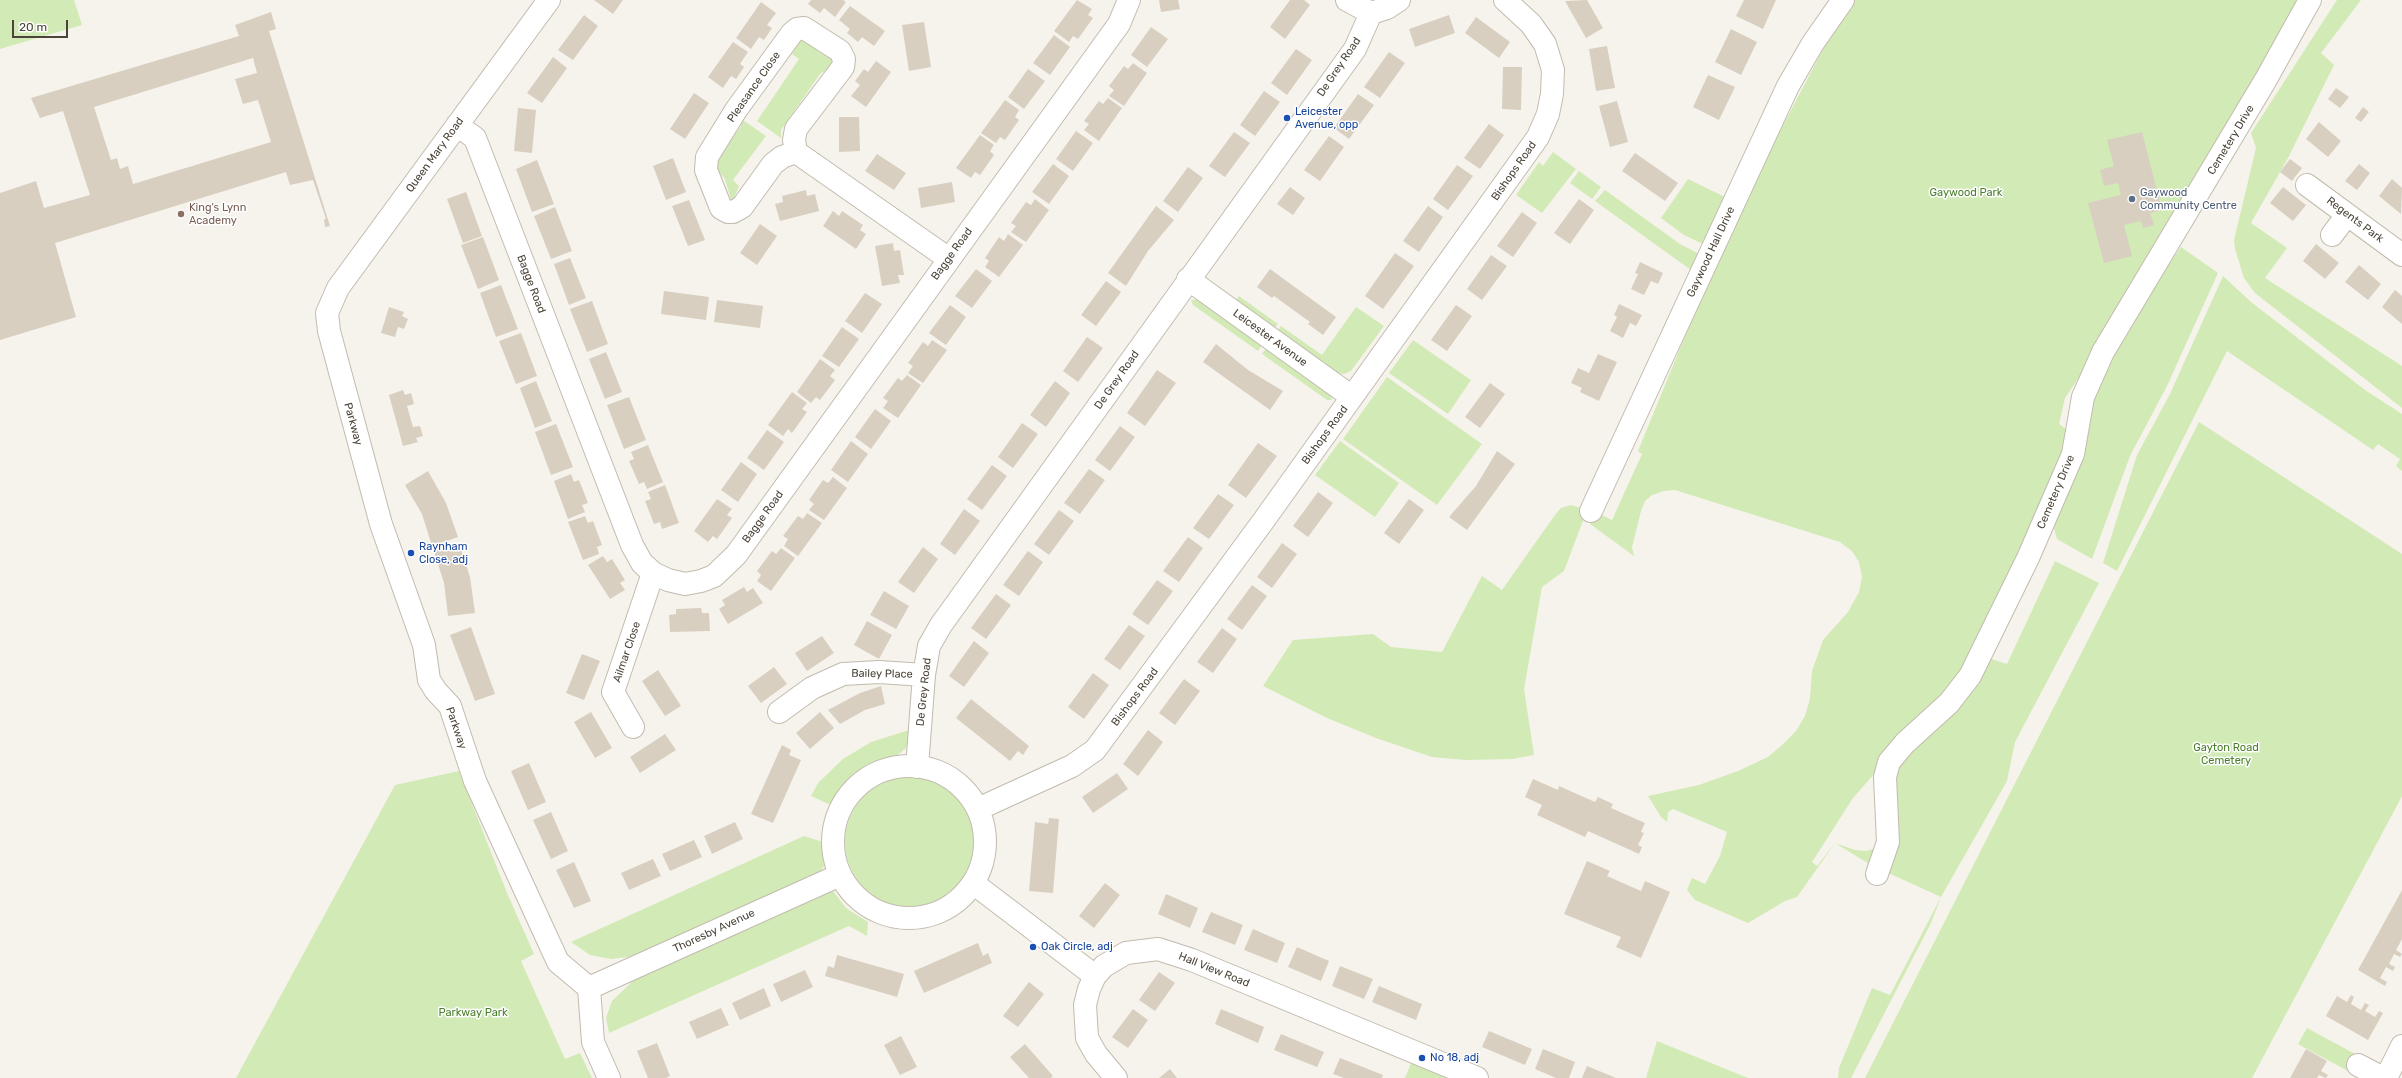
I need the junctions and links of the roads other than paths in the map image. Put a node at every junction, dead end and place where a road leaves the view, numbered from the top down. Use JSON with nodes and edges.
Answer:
{"nodes":[{"id":1,"x":549,"y":0,"type":"edge"},
{"id":2,"x":1129,"y":0,"type":"edge"},
{"id":3,"x":1347,"y":0,"type":"edge"},
{"id":4,"x":1399,"y":0,"type":"edge"},
{"id":5,"x":1505,"y":0,"type":"edge"},
{"id":6,"x":1843,"y":0,"type":"edge"},
{"id":7,"x":2310,"y":0,"type":"edge"},
{"id":8,"x":1371,"y":14,"type":"junction"},
{"id":9,"x":457,"y":125,"type":"junction"},
{"id":10,"x":796,"y":152,"type":"junction"},
{"id":11,"x":2307,"y":184,"type":"dead end"},
{"id":12,"x":2347,"y":215,"type":"junction"},
{"id":13,"x":2332,"y":235,"type":"dead end"},
{"id":14,"x":2402,"y":255,"type":"edge"},
{"id":15,"x":949,"y":258,"type":"junction"},
{"id":16,"x":1188,"y":279,"type":"junction"},
{"id":17,"x":327,"y":313,"type":"joint"},
{"id":18,"x":1352,"y":397,"type":"junction"},
{"id":19,"x":1591,"y":511,"type":"dead end"},
{"id":20,"x":653,"y":573,"type":"junction"},
{"id":21,"x":924,"y":675,"type":"junction"},
{"id":22,"x":779,"y":712,"type":"dead end"},
{"id":23,"x":633,"y":727,"type":"dead end"},
{"id":24,"x":917,"y":766,"type":"junction"},
{"id":25,"x":978,"y":809,"type":"junction"},
{"id":26,"x":1877,"y":874,"type":"dead end"},
{"id":27,"x":840,"y":875,"type":"junction"},
{"id":28,"x":973,"y":883,"type":"junction"},
{"id":29,"x":1095,"y":976,"type":"junction"},
{"id":30,"x":589,"y":988,"type":"junction"},
{"id":31,"x":2402,"y":1046,"type":"edge"},
{"id":32,"x":2358,"y":1064,"type":"dead end"},
{"id":33,"x":609,"y":1078,"type":"edge"},
{"id":34,"x":1116,"y":1078,"type":"edge"},
{"id":35,"x":1477,"y":1078,"type":"edge"},
{"id":36,"x":2384,"y":1078,"type":"edge"}],
"edges":[{"from":1,"to":9,"type":"street","name":"Queen Mary Road"},
{"from":2,"to":15,"type":"street","name":"Bagge Road"},
{"from":3,"to":8,"type":"street"},
{"from":4,"to":8,"type":"street"},
{"from":5,"to":18,"type":"street","name":"Bishops Road"},
{"from":6,"to":19,"type":"street","name":"Gaywood Hall Drive"},
{"from":7,"to":26,"type":"street","name":"Cemetery Drive"},
{"from":8,"to":16,"type":"street","name":"De Grey Road"},
{"from":9,"to":17,"type":"street","name":"Queen Mary Road"},
{"from":9,"to":20,"type":"street","name":"Bagge Road"},
{"from":10,"to":10,"type":"street","name":"Pleasance Close"},
{"from":10,"to":15,"type":"street"},
{"from":11,"to":12,"type":"street","name":"Regents Park"},
{"from":12,"to":13,"type":"street"},
{"from":12,"to":14,"type":"street","name":"Regents Park"},
{"from":15,"to":20,"type":"street","name":"Bagge Road"},
{"from":16,"to":18,"type":"street","name":"Leicester Avenue"},
{"from":16,"to":21,"type":"street","name":"De Grey Road"},
{"from":17,"to":30,"type":"street","name":"Parkway"},
{"from":18,"to":25,"type":"street","name":"Bishops Road"},
{"from":20,"to":23,"type":"street","name":"Ailmar Close"},
{"from":21,"to":22,"type":"street","name":"Bailey Place"},
{"from":21,"to":24,"type":"street","name":"De Grey Road"},
{"from":24,"to":25,"type":"street"},
{"from":24,"to":27,"type":"street"},
{"from":25,"to":28,"type":"street"},
{"from":27,"to":28,"type":"street"},
{"from":27,"to":30,"type":"street","name":"Thoresby Avenue"},
{"from":28,"to":29,"type":"street"},
{"from":29,"to":34,"type":"street"},
{"from":29,"to":35,"type":"street","name":"Hall View Road"},
{"from":30,"to":33,"type":"street"},
{"from":31,"to":36,"type":"street"},
{"from":32,"to":36,"type":"street"}]}
